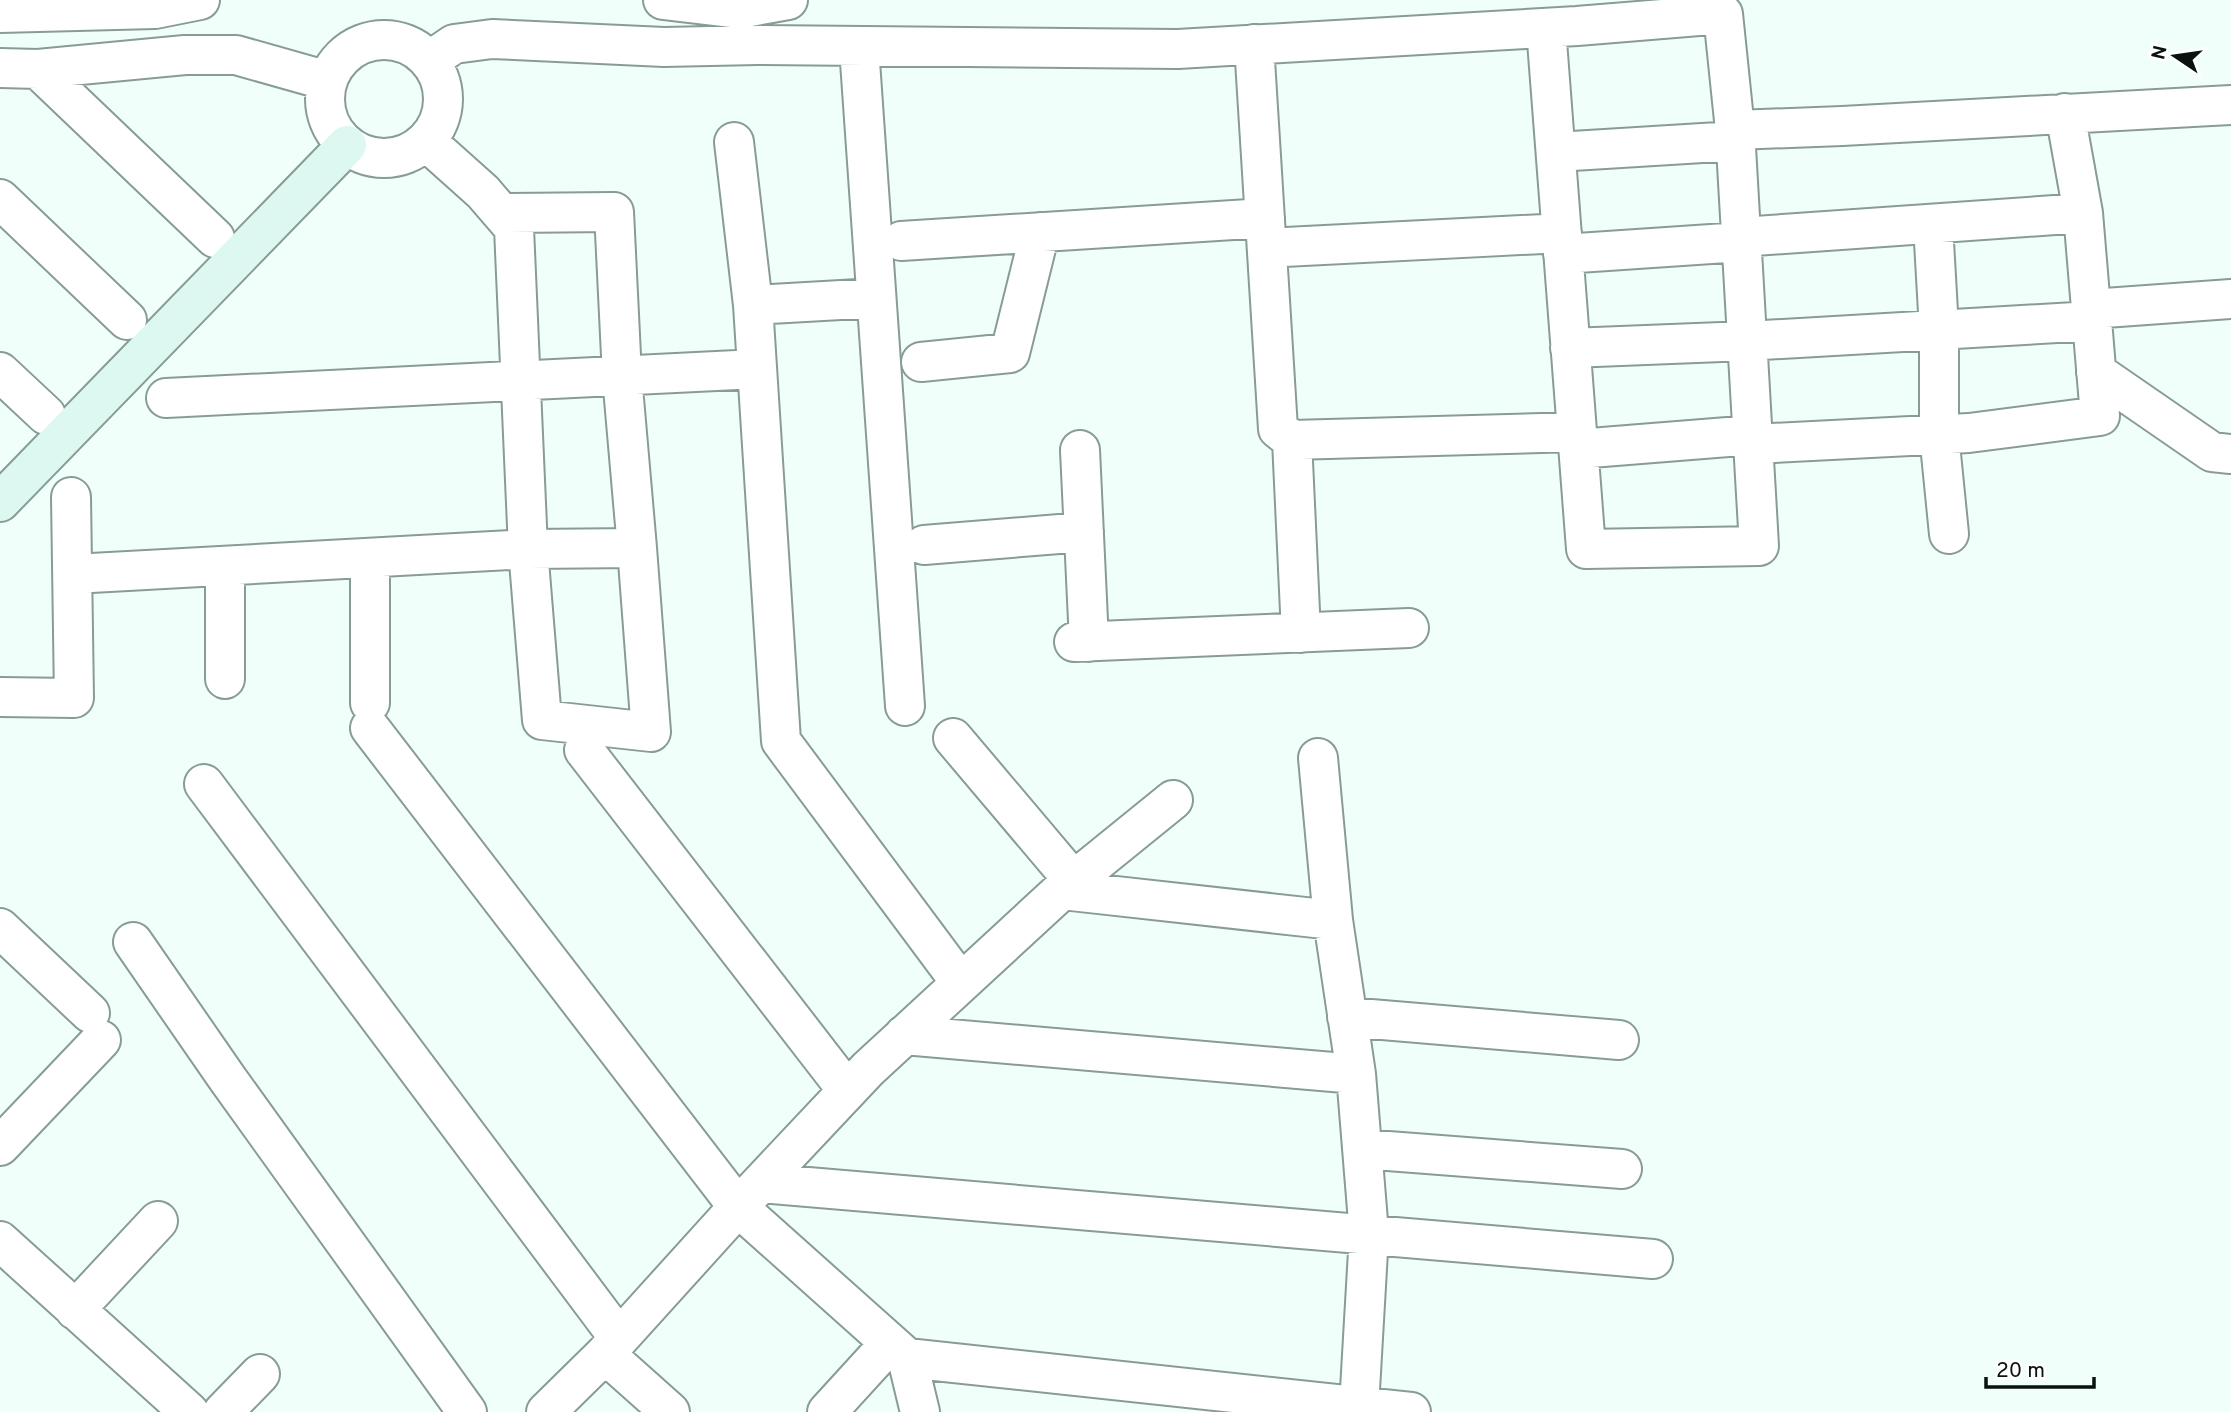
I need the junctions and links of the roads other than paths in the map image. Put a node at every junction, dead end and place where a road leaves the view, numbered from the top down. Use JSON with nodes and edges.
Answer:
{"nodes":[{"id":1,"x":200,"y":0,"type":"edge"},
{"id":2,"x":663,"y":0,"type":"edge"},
{"id":3,"x":788,"y":0,"type":"edge"},
{"id":4,"x":0,"y":13,"type":"edge"},
{"id":5,"x":1546,"y":27,"type":"junction"},
{"id":6,"x":1254,"y":44,"type":"junction"},
{"id":7,"x":859,"y":47,"type":"junction"},
{"id":8,"x":429,"y":61,"type":"junction"},
{"id":9,"x":0,"y":68,"type":"edge"},
{"id":10,"x":38,"y":68,"type":"junction"},
{"id":11,"x":328,"y":81,"type":"junction"},
{"id":12,"x":2231,"y":105,"type":"edge"},
{"id":13,"x":2065,"y":113,"type":"junction"},
{"id":14,"x":1735,"y":135,"type":"junction"},
{"id":15,"x":426,"y":141,"type":"junction"},
{"id":16,"x":734,"y":142,"type":"dead end"},
{"id":17,"x":347,"y":145,"type":"junction"},
{"id":18,"x":1556,"y":152,"type":"junction"},
{"id":19,"x":0,"y":199,"type":"edge"},
{"id":20,"x":501,"y":213,"type":"junction"},
{"id":21,"x":2083,"y":214,"type":"junction"},
{"id":22,"x":1933,"y":224,"type":"junction"},
{"id":23,"x":1040,"y":232,"type":"junction"},
{"id":24,"x":1266,"y":233,"type":"junction"},
{"id":25,"x":215,"y":238,"type":"dead end"},
{"id":26,"x":901,"y":240,"type":"dead end"},
{"id":27,"x":1741,"y":240,"type":"junction"},
{"id":28,"x":1563,"y":243,"type":"junction"},
{"id":29,"x":876,"y":298,"type":"junction"},
{"id":30,"x":2231,"y":299,"type":"edge"},
{"id":31,"x":752,"y":305,"type":"junction"},
{"id":32,"x":2092,"y":315,"type":"junction"},
{"id":33,"x":127,"y":320,"type":"dead end"},
{"id":34,"x":1939,"y":330,"type":"junction"},
{"id":35,"x":1747,"y":341,"type":"junction"},
{"id":36,"x":1570,"y":348,"type":"junction"},
{"id":37,"x":921,"y":362,"type":"dead end"},
{"id":38,"x":757,"y":369,"type":"junction"},
{"id":39,"x":0,"y":372,"type":"edge"},
{"id":40,"x":2096,"y":372,"type":"junction"},
{"id":41,"x":622,"y":376,"type":"junction"},
{"id":42,"x":522,"y":381,"type":"junction"},
{"id":43,"x":166,"y":398,"type":"dead end"},
{"id":44,"x":46,"y":415,"type":"dead end"},
{"id":45,"x":1939,"y":434,"type":"junction"},
{"id":46,"x":1292,"y":440,"type":"junction"},
{"id":47,"x":1578,"y":440,"type":"junction"},
{"id":48,"x":1753,"y":440,"type":"junction"},
{"id":49,"x":1080,"y":450,"type":"dead end"},
{"id":50,"x":2231,"y":454,"type":"edge"},
{"id":51,"x":71,"y":496,"type":"dead end"},
{"id":52,"x":0,"y":502,"type":"edge"},
{"id":53,"x":1084,"y":532,"type":"junction"},
{"id":54,"x":1949,"y":534,"type":"dead end"},
{"id":55,"x":924,"y":545,"type":"dead end"},
{"id":56,"x":638,"y":548,"type":"junction"},
{"id":57,"x":528,"y":549,"type":"junction"},
{"id":58,"x":370,"y":559,"type":"junction"},
{"id":59,"x":225,"y":567,"type":"junction"},
{"id":60,"x":73,"y":574,"type":"junction"},
{"id":61,"x":1409,"y":628,"type":"dead end"},
{"id":62,"x":1301,"y":633,"type":"junction"},
{"id":63,"x":225,"y":679,"type":"dead end"},
{"id":64,"x":0,"y":697,"type":"edge"},
{"id":65,"x":905,"y":706,"type":"dead end"},
{"id":66,"x":953,"y":738,"type":"dead end"},
{"id":67,"x":584,"y":750,"type":"dead end"},
{"id":68,"x":1318,"y":758,"type":"dead end"},
{"id":69,"x":204,"y":783,"type":"dead end"},
{"id":70,"x":1173,"y":800,"type":"dead end"},
{"id":71,"x":1067,"y":885,"type":"junction"},
{"id":72,"x":1333,"y":920,"type":"junction"},
{"id":73,"x":0,"y":928,"type":"edge"},
{"id":74,"x":133,"y":942,"type":"dead end"},
{"id":75,"x":961,"y":983,"type":"junction"},
{"id":76,"x":1347,"y":1017,"type":"junction"},
{"id":77,"x":904,"y":1035,"type":"junction"},
{"id":78,"x":1619,"y":1040,"type":"dead end"},
{"id":79,"x":1356,"y":1074,"type":"junction"},
{"id":80,"x":848,"y":1090,"type":"junction"},
{"id":81,"x":7,"y":1124,"type":"edge"},
{"id":82,"x":1362,"y":1149,"type":"junction"},
{"id":83,"x":1622,"y":1169,"type":"dead end"},
{"id":84,"x":749,"y":1195,"type":"junction"},
{"id":85,"x":158,"y":1221,"type":"dead end"},
{"id":86,"x":1369,"y":1234,"type":"junction"},
{"id":87,"x":0,"y":1241,"type":"edge"},
{"id":88,"x":1653,"y":1259,"type":"dead end"},
{"id":89,"x":75,"y":1310,"type":"junction"},
{"id":90,"x":612,"y":1346,"type":"junction"},
{"id":91,"x":898,"y":1351,"type":"junction"},
{"id":92,"x":260,"y":1374,"type":"dead end"},
{"id":93,"x":1180,"y":1400,"type":"edge"},
{"id":94,"x":1347,"y":1408,"type":"edge"},
{"id":95,"x":189,"y":1412,"type":"edge"},
{"id":96,"x":223,"y":1412,"type":"edge"},
{"id":97,"x":467,"y":1412,"type":"edge"},
{"id":98,"x":547,"y":1412,"type":"edge"},
{"id":99,"x":670,"y":1412,"type":"edge"},
{"id":100,"x":827,"y":1412,"type":"edge"},
{"id":101,"x":920,"y":1412,"type":"edge"},
{"id":102,"x":1411,"y":1412,"type":"edge"}],
"edges":[{"from":1,"to":4,"type":"street"},
{"from":2,"to":3,"type":"street"},
{"from":5,"to":6,"type":"street"},
{"from":5,"to":14,"type":"street"},
{"from":5,"to":18,"type":"street"},
{"from":6,"to":7,"type":"street"},
{"from":6,"to":24,"type":"street"},
{"from":7,"to":8,"type":"street"},
{"from":7,"to":29,"type":"street"},
{"from":8,"to":11,"type":"street"},
{"from":8,"to":15,"type":"street"},
{"from":9,"to":10,"type":"street"},
{"from":10,"to":11,"type":"street"},
{"from":10,"to":25,"type":"street"},
{"from":11,"to":17,"type":"street"},
{"from":12,"to":13,"type":"street"},
{"from":13,"to":14,"type":"street"},
{"from":13,"to":21,"type":"street"},
{"from":14,"to":18,"type":"street"},
{"from":14,"to":27,"type":"street"},
{"from":15,"to":17,"type":"street"},
{"from":15,"to":20,"type":"street"},
{"from":16,"to":31,"type":"street"},
{"from":17,"to":52,"type":"street"},
{"from":18,"to":28,"type":"street"},
{"from":19,"to":33,"type":"street"},
{"from":20,"to":41,"type":"street"},
{"from":20,"to":42,"type":"street"},
{"from":21,"to":22,"type":"street"},
{"from":21,"to":32,"type":"street"},
{"from":22,"to":27,"type":"street"},
{"from":22,"to":34,"type":"street"},
{"from":23,"to":24,"type":"street"},
{"from":23,"to":26,"type":"street"},
{"from":23,"to":37,"type":"street"},
{"from":24,"to":28,"type":"street"},
{"from":24,"to":46,"type":"street"},
{"from":27,"to":28,"type":"street"},
{"from":27,"to":35,"type":"street"},
{"from":28,"to":36,"type":"street"},
{"from":29,"to":31,"type":"street"},
{"from":29,"to":65,"type":"street"},
{"from":30,"to":32,"type":"street"},
{"from":31,"to":38,"type":"street"},
{"from":32,"to":34,"type":"street"},
{"from":32,"to":40,"type":"street"},
{"from":34,"to":35,"type":"street"},
{"from":34,"to":45,"type":"street"},
{"from":35,"to":36,"type":"street"},
{"from":35,"to":48,"type":"street"},
{"from":36,"to":47,"type":"street"},
{"from":38,"to":41,"type":"street"},
{"from":38,"to":75,"type":"street"},
{"from":39,"to":44,"type":"street"},
{"from":40,"to":45,"type":"street"},
{"from":40,"to":50,"type":"street"},
{"from":41,"to":42,"type":"street"},
{"from":41,"to":56,"type":"street"},
{"from":42,"to":43,"type":"street"},
{"from":42,"to":57,"type":"street"},
{"from":45,"to":48,"type":"street"},
{"from":45,"to":54,"type":"street"},
{"from":46,"to":47,"type":"street"},
{"from":46,"to":62,"type":"street"},
{"from":47,"to":48,"type":"street"},
{"from":47,"to":48,"type":"street"},
{"from":49,"to":53,"type":"street"},
{"from":51,"to":60,"type":"street"},
{"from":53,"to":55,"type":"street"},
{"from":53,"to":62,"type":"street"},
{"from":56,"to":57,"type":"street"},
{"from":56,"to":57,"type":"street"},
{"from":57,"to":58,"type":"street"},
{"from":58,"to":59,"type":"street"},
{"from":58,"to":84,"type":"street"},
{"from":59,"to":60,"type":"street"},
{"from":59,"to":63,"type":"street"},
{"from":60,"to":64,"type":"street"},
{"from":61,"to":62,"type":"street"},
{"from":66,"to":71,"type":"street"},
{"from":67,"to":80,"type":"street"},
{"from":68,"to":72,"type":"street"},
{"from":69,"to":90,"type":"street"},
{"from":70,"to":71,"type":"street"},
{"from":71,"to":72,"type":"street"},
{"from":71,"to":75,"type":"street"},
{"from":72,"to":76,"type":"street"},
{"from":73,"to":81,"type":"street"},
{"from":74,"to":97,"type":"street"},
{"from":75,"to":77,"type":"street"},
{"from":76,"to":78,"type":"street"},
{"from":76,"to":79,"type":"street"},
{"from":77,"to":79,"type":"street"},
{"from":77,"to":80,"type":"street"},
{"from":79,"to":82,"type":"street"},
{"from":80,"to":84,"type":"street"},
{"from":82,"to":83,"type":"street"},
{"from":82,"to":86,"type":"street"},
{"from":84,"to":86,"type":"street"},
{"from":84,"to":90,"type":"street"},
{"from":84,"to":91,"type":"street"},
{"from":85,"to":89,"type":"street"},
{"from":86,"to":88,"type":"street"},
{"from":86,"to":94,"type":"street"},
{"from":87,"to":89,"type":"street"},
{"from":89,"to":95,"type":"street"},
{"from":90,"to":98,"type":"street"},
{"from":90,"to":99,"type":"street"},
{"from":91,"to":93,"type":"street"},
{"from":91,"to":100,"type":"street"},
{"from":91,"to":101,"type":"street"},
{"from":92,"to":96,"type":"street"},
{"from":93,"to":94,"type":"street"},
{"from":94,"to":102,"type":"street"}]}
